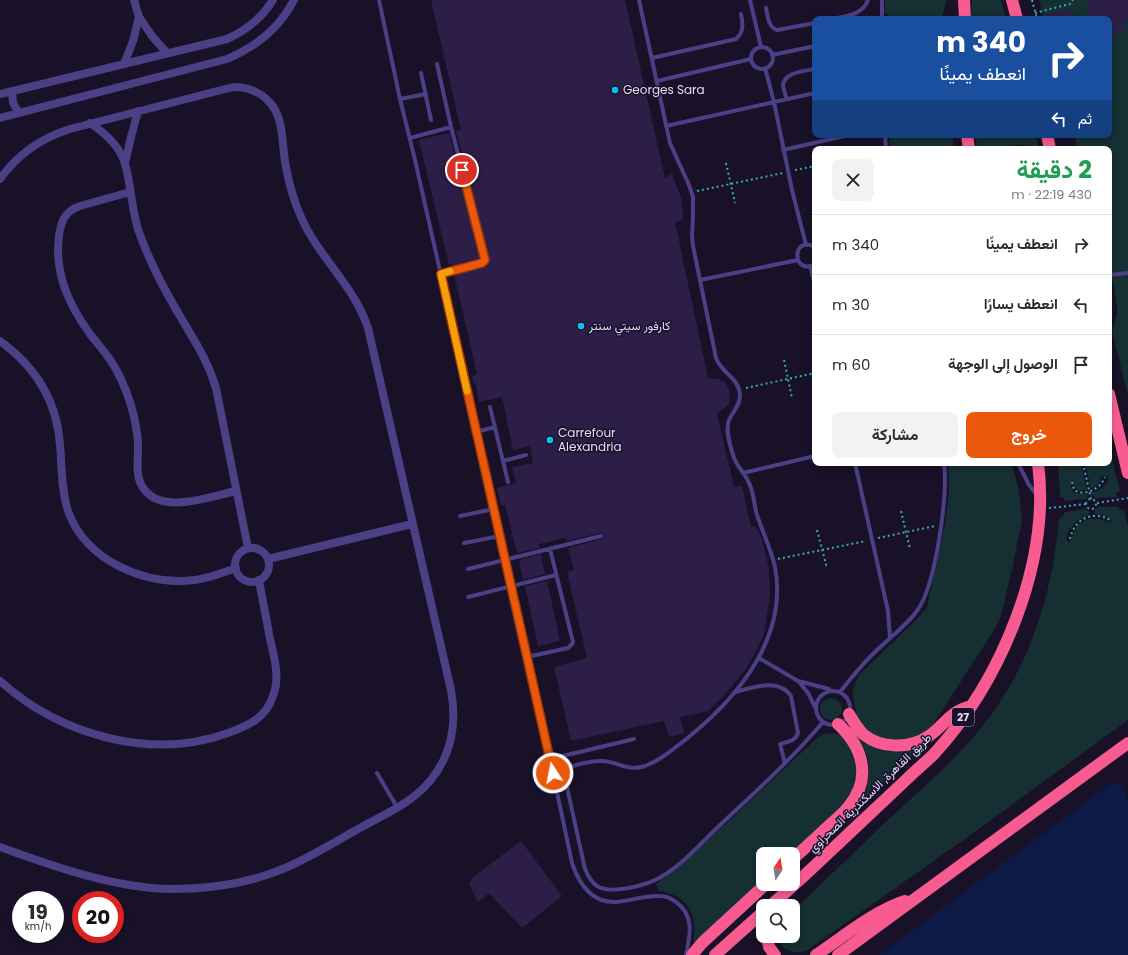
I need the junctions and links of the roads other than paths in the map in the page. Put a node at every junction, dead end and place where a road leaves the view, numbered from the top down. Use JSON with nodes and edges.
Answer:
{"nodes":[{"id":1,"x":134,"y":0,"type":"edge"},
{"id":2,"x":273,"y":0,"type":"edge"},
{"id":3,"x":294,"y":0,"type":"edge"},
{"id":4,"x":379,"y":0,"type":"edge"},
{"id":5,"x":639,"y":0,"type":"edge"},
{"id":6,"x":750,"y":0,"type":"edge"},
{"id":7,"x":868,"y":0,"type":"edge"},
{"id":8,"x":882,"y":0,"type":"edge"},
{"id":9,"x":964,"y":0,"type":"edge"},
{"id":10,"x":1012,"y":0,"type":"edge"},
{"id":11,"x":766,"y":8,"type":"dead end"},
{"id":12,"x":741,"y":14,"type":"dead end"},
{"id":13,"x":845,"y":16,"type":"edge"},
{"id":14,"x":882,"y":16,"type":"edge"},
{"id":15,"x":964,"y":16,"type":"edge"},
{"id":16,"x":1016,"y":16,"type":"edge"},
{"id":17,"x":139,"y":17,"type":"junction"},
{"id":18,"x":812,"y":24,"type":"edge"},
{"id":19,"x":761,"y":47,"type":"junction"},
{"id":20,"x":812,"y":47,"type":"edge"},
{"id":21,"x":167,"y":53,"type":"junction"},
{"id":22,"x":772,"y":55,"type":"junction"},
{"id":23,"x":652,"y":58,"type":"junction"},
{"id":24,"x":751,"y":59,"type":"junction"},
{"id":25,"x":124,"y":64,"type":"junction"},
{"id":26,"x":437,"y":64,"type":"dead end"},
{"id":27,"x":765,"y":68,"type":"junction"},
{"id":28,"x":812,"y":70,"type":"edge"},
{"id":29,"x":421,"y":73,"type":"dead end"},
{"id":30,"x":657,"y":81,"type":"junction"},
{"id":31,"x":12,"y":91,"type":"junction"},
{"id":32,"x":0,"y":94,"type":"edge"},
{"id":33,"x":426,"y":94,"type":"junction"},
{"id":34,"x":812,"y":94,"type":"edge"},
{"id":35,"x":400,"y":99,"type":"junction"},
{"id":36,"x":787,"y":99,"type":"junction"},
{"id":37,"x":774,"y":102,"type":"junction"},
{"id":38,"x":138,"y":111,"type":"junction"},
{"id":39,"x":19,"y":114,"type":"junction"},
{"id":40,"x":0,"y":118,"type":"edge"},
{"id":41,"x":431,"y":120,"type":"dead end"},
{"id":42,"x":90,"y":123,"type":"junction"},
{"id":43,"x":666,"y":126,"type":"junction"},
{"id":44,"x":451,"y":127,"type":"junction"},
{"id":45,"x":410,"y":138,"type":"junction"},
{"id":46,"x":836,"y":138,"type":"edge"},
{"id":47,"x":783,"y":150,"type":"junction"},
{"id":48,"x":125,"y":163,"type":"junction"},
{"id":49,"x":0,"y":179,"type":"edge"},
{"id":50,"x":130,"y":192,"type":"junction"},
{"id":51,"x":806,"y":244,"type":"junction"},
{"id":52,"x":812,"y":246,"type":"edge"},
{"id":53,"x":798,"y":260,"type":"junction"},
{"id":54,"x":810,"y":266,"type":"joint"},
{"id":55,"x":1128,"y":273,"type":"edge"},
{"id":56,"x":441,"y":274,"type":"junction"},
{"id":57,"x":812,"y":274,"type":"edge"},
{"id":58,"x":1112,"y":275,"type":"edge"},
{"id":59,"x":700,"y":280,"type":"junction"},
{"id":60,"x":0,"y":341,"type":"edge"},
{"id":61,"x":1112,"y":406,"type":"edge"},
{"id":62,"x":490,"y":407,"type":"dead end"},
{"id":63,"x":495,"y":427,"type":"junction"},
{"id":64,"x":476,"y":432,"type":"junction"},
{"id":65,"x":526,"y":455,"type":"dead end"},
{"id":66,"x":812,"y":457,"type":"edge"},
{"id":67,"x":503,"y":460,"type":"junction"},
{"id":68,"x":856,"y":466,"type":"edge"},
{"id":69,"x":944,"y":466,"type":"edge"},
{"id":70,"x":1020,"y":466,"type":"edge"},
{"id":71,"x":1038,"y":466,"type":"edge"},
{"id":72,"x":742,"y":473,"type":"junction"},
{"id":73,"x":1128,"y":473,"type":"edge"},
{"id":74,"x":508,"y":482,"type":"dead end"},
{"id":75,"x":236,"y":491,"type":"junction"},
{"id":76,"x":1039,"y":503,"type":"junction"},
{"id":77,"x":494,"y":509,"type":"junction"},
{"id":78,"x":460,"y":516,"type":"dead end"},
{"id":79,"x":412,"y":524,"type":"junction"},
{"id":80,"x":500,"y":536,"type":"junction"},
{"id":81,"x":601,"y":536,"type":"dead end"},
{"id":82,"x":464,"y":543,"type":"dead end"},
{"id":83,"x":248,"y":548,"type":"junction"},
{"id":84,"x":550,"y":549,"type":"junction"},
{"id":85,"x":268,"y":558,"type":"junction"},
{"id":86,"x":505,"y":560,"type":"junction"},
{"id":87,"x":236,"y":568,"type":"junction"},
{"id":88,"x":468,"y":569,"type":"dead end"},
{"id":89,"x":556,"y":575,"type":"junction"},
{"id":90,"x":258,"y":580,"type":"junction"},
{"id":91,"x":511,"y":586,"type":"junction"},
{"id":92,"x":468,"y":597,"type":"dead end"},
{"id":93,"x":890,"y":638,"type":"junction"},
{"id":94,"x":527,"y":657,"type":"junction"},
{"id":95,"x":759,"y":658,"type":"junction"},
{"id":96,"x":0,"y":681,"type":"edge"},
{"id":97,"x":798,"y":681,"type":"junction"},
{"id":98,"x":834,"y":690,"type":"junction"},
{"id":99,"x":736,"y":692,"type":"junction"},
{"id":100,"x":840,"y":692,"type":"junction"},
{"id":101,"x":971,"y":706,"type":"junction"},
{"id":102,"x":815,"y":707,"type":"junction"},
{"id":103,"x":849,"y":714,"type":"junction"},
{"id":104,"x":824,"y":722,"type":"junction"},
{"id":105,"x":838,"y":724,"type":"junction"},
{"id":106,"x":634,"y":738,"type":"dead end"},
{"id":107,"x":1128,"y":743,"type":"edge"},
{"id":108,"x":550,"y":759,"type":"junction"},
{"id":109,"x":785,"y":763,"type":"junction"},
{"id":110,"x":563,"y":769,"type":"junction"},
{"id":111,"x":377,"y":773,"type":"dead end"},
{"id":112,"x":553,"y":773,"type":"junction"},
{"id":113,"x":397,"y":808,"type":"junction"},
{"id":114,"x":0,"y":847,"type":"edge"},
{"id":115,"x":800,"y":852,"type":"edge"},
{"id":116,"x":759,"y":891,"type":"edge"},
{"id":117,"x":781,"y":899,"type":"edge"},
{"id":118,"x":915,"y":900,"type":"junction"},
{"id":119,"x":756,"y":918,"type":"edge"},
{"id":120,"x":768,"y":943,"type":"edge"},
{"id":121,"x":686,"y":955,"type":"edge"},
{"id":122,"x":692,"y":955,"type":"edge"},
{"id":123,"x":715,"y":955,"type":"edge"},
{"id":124,"x":775,"y":955,"type":"edge"},
{"id":125,"x":816,"y":955,"type":"edge"},
{"id":126,"x":838,"y":955,"type":"edge"}],
"edges":[{"from":1,"to":17,"type":"street"},
{"from":2,"to":21,"type":"street"},
{"from":3,"to":39,"type":"street"},
{"from":4,"to":35,"type":"lane"},
{"from":5,"to":23,"type":"lane"},
{"from":6,"to":19,"type":"lane"},
{"from":7,"to":13,"type":"lane"},
{"from":8,"to":14,"type":"lane"},
{"from":9,"to":15,"type":"highway"},
{"from":10,"to":16,"type":"highway"},
{"from":11,"to":18,"type":"lane"},
{"from":12,"to":23,"type":"lane"},
{"from":17,"to":21,"type":"street"},
{"from":17,"to":25,"type":"street"},
{"from":19,"to":22,"type":"lane"},
{"from":19,"to":24,"type":"lane"},
{"from":20,"to":22,"type":"lane"},
{"from":21,"to":25,"type":"street"},
{"from":22,"to":27,"type":"lane"},
{"from":23,"to":30,"type":"lane"},
{"from":24,"to":27,"type":"lane"},
{"from":24,"to":30,"type":"lane"},
{"from":25,"to":31,"type":"street"},
{"from":26,"to":44,"type":"lane"},
{"from":27,"to":37,"type":"lane"},
{"from":28,"to":36,"type":"lane"},
{"from":29,"to":33,"type":"lane"},
{"from":30,"to":43,"type":"lane"},
{"from":31,"to":32,"type":"street"},
{"from":31,"to":39,"type":"street"},
{"from":33,"to":35,"type":"lane"},
{"from":33,"to":41,"type":"lane"},
{"from":34,"to":36,"type":"lane"},
{"from":35,"to":45,"type":"lane"},
{"from":36,"to":37,"type":"lane"},
{"from":37,"to":43,"type":"lane"},
{"from":37,"to":47,"type":"lane"},
{"from":38,"to":42,"type":"street"},
{"from":38,"to":48,"type":"street"},
{"from":38,"to":79,"type":"street"},
{"from":39,"to":40,"type":"street"},
{"from":42,"to":48,"type":"street"},
{"from":42,"to":49,"type":"street"},
{"from":43,"to":59,"type":"lane"},
{"from":44,"to":45,"type":"lane"},
{"from":44,"to":56,"type":"lane"},
{"from":45,"to":56,"type":"lane"},
{"from":46,"to":47,"type":"lane"},
{"from":47,"to":51,"type":"lane"},
{"from":48,"to":50,"type":"street"},
{"from":50,"to":75,"type":"street"},
{"from":50,"to":75,"type":"street"},
{"from":51,"to":52,"type":"lane"},
{"from":51,"to":53,"type":"lane"},
{"from":53,"to":54,"type":"lane"},
{"from":53,"to":59,"type":"lane"},
{"from":54,"to":57,"type":"lane"},
{"from":55,"to":58,"type":"lane"},
{"from":56,"to":64,"type":"lane"},
{"from":59,"to":72,"type":"lane"},
{"from":60,"to":87,"type":"street"},
{"from":61,"to":73,"type":"highway"},
{"from":62,"to":63,"type":"lane"},
{"from":63,"to":64,"type":"lane"},
{"from":63,"to":67,"type":"lane"},
{"from":64,"to":77,"type":"lane"},
{"from":65,"to":67,"type":"lane"},
{"from":66,"to":72,"type":"lane"},
{"from":67,"to":74,"type":"lane"},
{"from":68,"to":93,"type":"lane"},
{"from":69,"to":93,"type":"lane"},
{"from":70,"to":76,"type":"lane"},
{"from":71,"to":76,"type":"highway","name":"طريق القاهرة, الاسكندرية الصحراوي","number":"27"},
{"from":72,"to":95,"type":"lane"},
{"from":75,"to":83,"type":"street"},
{"from":76,"to":101,"type":"highway","name":"طريق القاهرة, الاسكندرية الصحراوي","number":"27"},
{"from":77,"to":78,"type":"lane"},
{"from":77,"to":80,"type":"lane"},
{"from":79,"to":85,"type":"street"},
{"from":79,"to":113,"type":"street"},
{"from":80,"to":82,"type":"lane"},
{"from":80,"to":86,"type":"lane"},
{"from":81,"to":84,"type":"lane"},
{"from":83,"to":85,"type":"street"},
{"from":83,"to":87,"type":"street"},
{"from":84,"to":86,"type":"lane"},
{"from":84,"to":89,"type":"lane"},
{"from":85,"to":90,"type":"street"},
{"from":86,"to":88,"type":"lane"},
{"from":86,"to":91,"type":"lane"},
{"from":87,"to":90,"type":"street"},
{"from":89,"to":91,"type":"lane"},
{"from":89,"to":94,"type":"lane"},
{"from":90,"to":96,"type":"street"},
{"from":91,"to":92,"type":"lane"},
{"from":91,"to":94,"type":"lane"},
{"from":93,"to":100,"type":"lane"},
{"from":94,"to":108,"type":"lane"},
{"from":95,"to":97,"type":"lane"},
{"from":95,"to":99,"type":"lane"},
{"from":97,"to":98,"type":"lane"},
{"from":97,"to":102,"type":"lane"},
{"from":98,"to":100,"type":"lane"},
{"from":98,"to":102,"type":"lane"},
{"from":99,"to":109,"type":"lane"},
{"from":99,"to":110,"type":"lane"},
{"from":100,"to":103,"type":"lane"},
{"from":101,"to":103,"type":"highway"},
{"from":101,"to":117,"type":"highway","name":"طريق القاهرة, الاسكندرية الصحراوي","number":"27"},
{"from":102,"to":104,"type":"lane"},
{"from":103,"to":105,"type":"lane"},
{"from":104,"to":105,"type":"lane"},
{"from":104,"to":109,"type":"lane"},
{"from":105,"to":115,"type":"highway"},
{"from":106,"to":108,"type":"lane"},
{"from":107,"to":118,"type":"highway"},
{"from":108,"to":112,"type":"lane"},
{"from":109,"to":110,"type":"lane"},
{"from":110,"to":112,"type":"lane"},
{"from":111,"to":113,"type":"lane"},
{"from":112,"to":121,"type":"lane"},
{"from":113,"to":114,"type":"street"},
{"from":116,"to":122,"type":"highway"},
{"from":118,"to":125,"type":"highway"},
{"from":118,"to":126,"type":"highway"},
{"from":119,"to":123,"type":"highway"},
{"from":120,"to":124,"type":"highway"}]}
